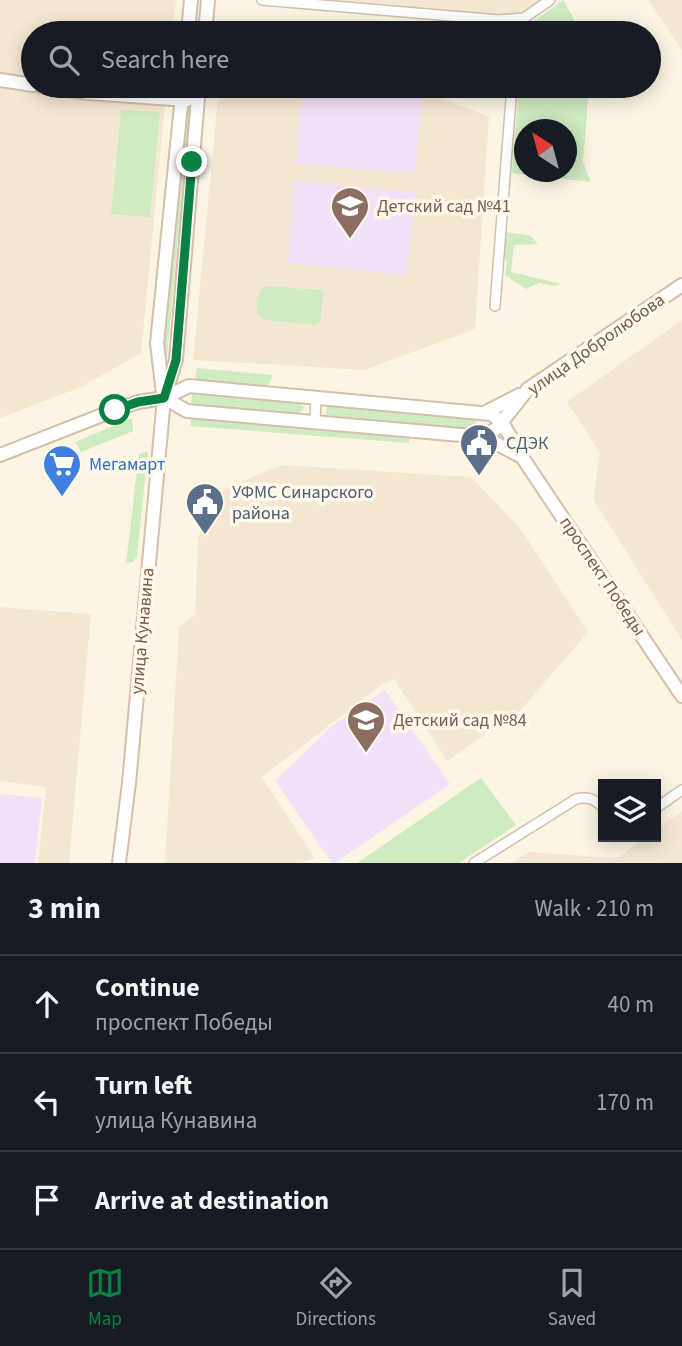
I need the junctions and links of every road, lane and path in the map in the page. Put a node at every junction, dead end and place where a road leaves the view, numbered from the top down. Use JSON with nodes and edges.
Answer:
{"nodes":[{"id":1,"x":191,"y":0,"type":"edge"},
{"id":2,"x":208,"y":0,"type":"edge"},
{"id":3,"x":262,"y":0,"type":"edge"},
{"id":4,"x":550,"y":0,"type":"edge"},
{"id":5,"x":518,"y":18,"type":"junction"},
{"id":6,"x":189,"y":21,"type":"edge"},
{"id":7,"x":206,"y":21,"type":"edge"},
{"id":8,"x":518,"y":21,"type":"edge"},
{"id":9,"x":0,"y":80,"type":"edge"},
{"id":10,"x":21,"y":83,"type":"edge"},
{"id":11,"x":155,"y":98,"type":"edge"},
{"id":12,"x":198,"y":98,"type":"edge"},
{"id":13,"x":512,"y":98,"type":"edge"},
{"id":14,"x":182,"y":100,"type":"junction"},
{"id":15,"x":198,"y":101,"type":"junction"},
{"id":16,"x":682,"y":285,"type":"edge"},
{"id":17,"x":495,"y":306,"type":"dead end"},
{"id":18,"x":528,"y":389,"type":"junction"},
{"id":19,"x":316,"y":397,"type":"junction"},
{"id":20,"x":164,"y":398,"type":"junction"},
{"id":21,"x":484,"y":413,"type":"junction"},
{"id":22,"x":315,"y":422,"type":"junction"},
{"id":23,"x":502,"y":422,"type":"junction"},
{"id":24,"x":484,"y":437,"type":"junction"},
{"id":25,"x":0,"y":456,"type":"edge"},
{"id":26,"x":522,"y":457,"type":"junction"},
{"id":27,"x":682,"y":696,"type":"edge"},
{"id":28,"x":682,"y":790,"type":"edge"},
{"id":29,"x":598,"y":802,"type":"edge"},
{"id":30,"x":661,"y":805,"type":"edge"},
{"id":31,"x":119,"y":863,"type":"edge"},
{"id":32,"x":474,"y":863,"type":"edge"}],
"edges":[{"from":1,"to":6,"type":"main road"},
{"from":2,"to":7,"type":"main road"},
{"from":3,"to":5,"type":"street"},
{"from":4,"to":5,"type":"street"},
{"from":5,"to":8,"type":"street"},
{"from":9,"to":10,"type":"main road"},
{"from":11,"to":14,"type":"main road"},
{"from":12,"to":15,"type":"main road","name":"улица Кунавина"},
{"from":13,"to":17,"type":"street"},
{"from":14,"to":15,"type":"main road"},
{"from":14,"to":20,"type":"main road","name":"улица Кунавина"},
{"from":15,"to":20,"type":"main road","name":"улица Кунавина"},
{"from":16,"to":18,"type":"main road","name":"улица Добролюбова"},
{"from":18,"to":21,"type":"main road"},
{"from":18,"to":23,"type":"main road","name":"улица Добролюбова"},
{"from":19,"to":20,"type":"main road"},
{"from":19,"to":21,"type":"main road"},
{"from":19,"to":22,"type":"street"},
{"from":20,"to":22,"type":"main road","name":"проспект Победы"},
{"from":20,"to":25,"type":"main road"},
{"from":20,"to":31,"type":"main road","name":"улица Кунавина"},
{"from":21,"to":23,"type":"main road"},
{"from":22,"to":24,"type":"main road","name":"проспект Победы"},
{"from":23,"to":24,"type":"main road","name":"улица Добролюбова"},
{"from":23,"to":26,"type":"main road","name":"проспект Победы"},
{"from":24,"to":26,"type":"main road","name":"проспект Победы"},
{"from":26,"to":27,"type":"main road","name":"проспект Победы"},
{"from":28,"to":30,"type":"street"},
{"from":29,"to":32,"type":"street"}]}
